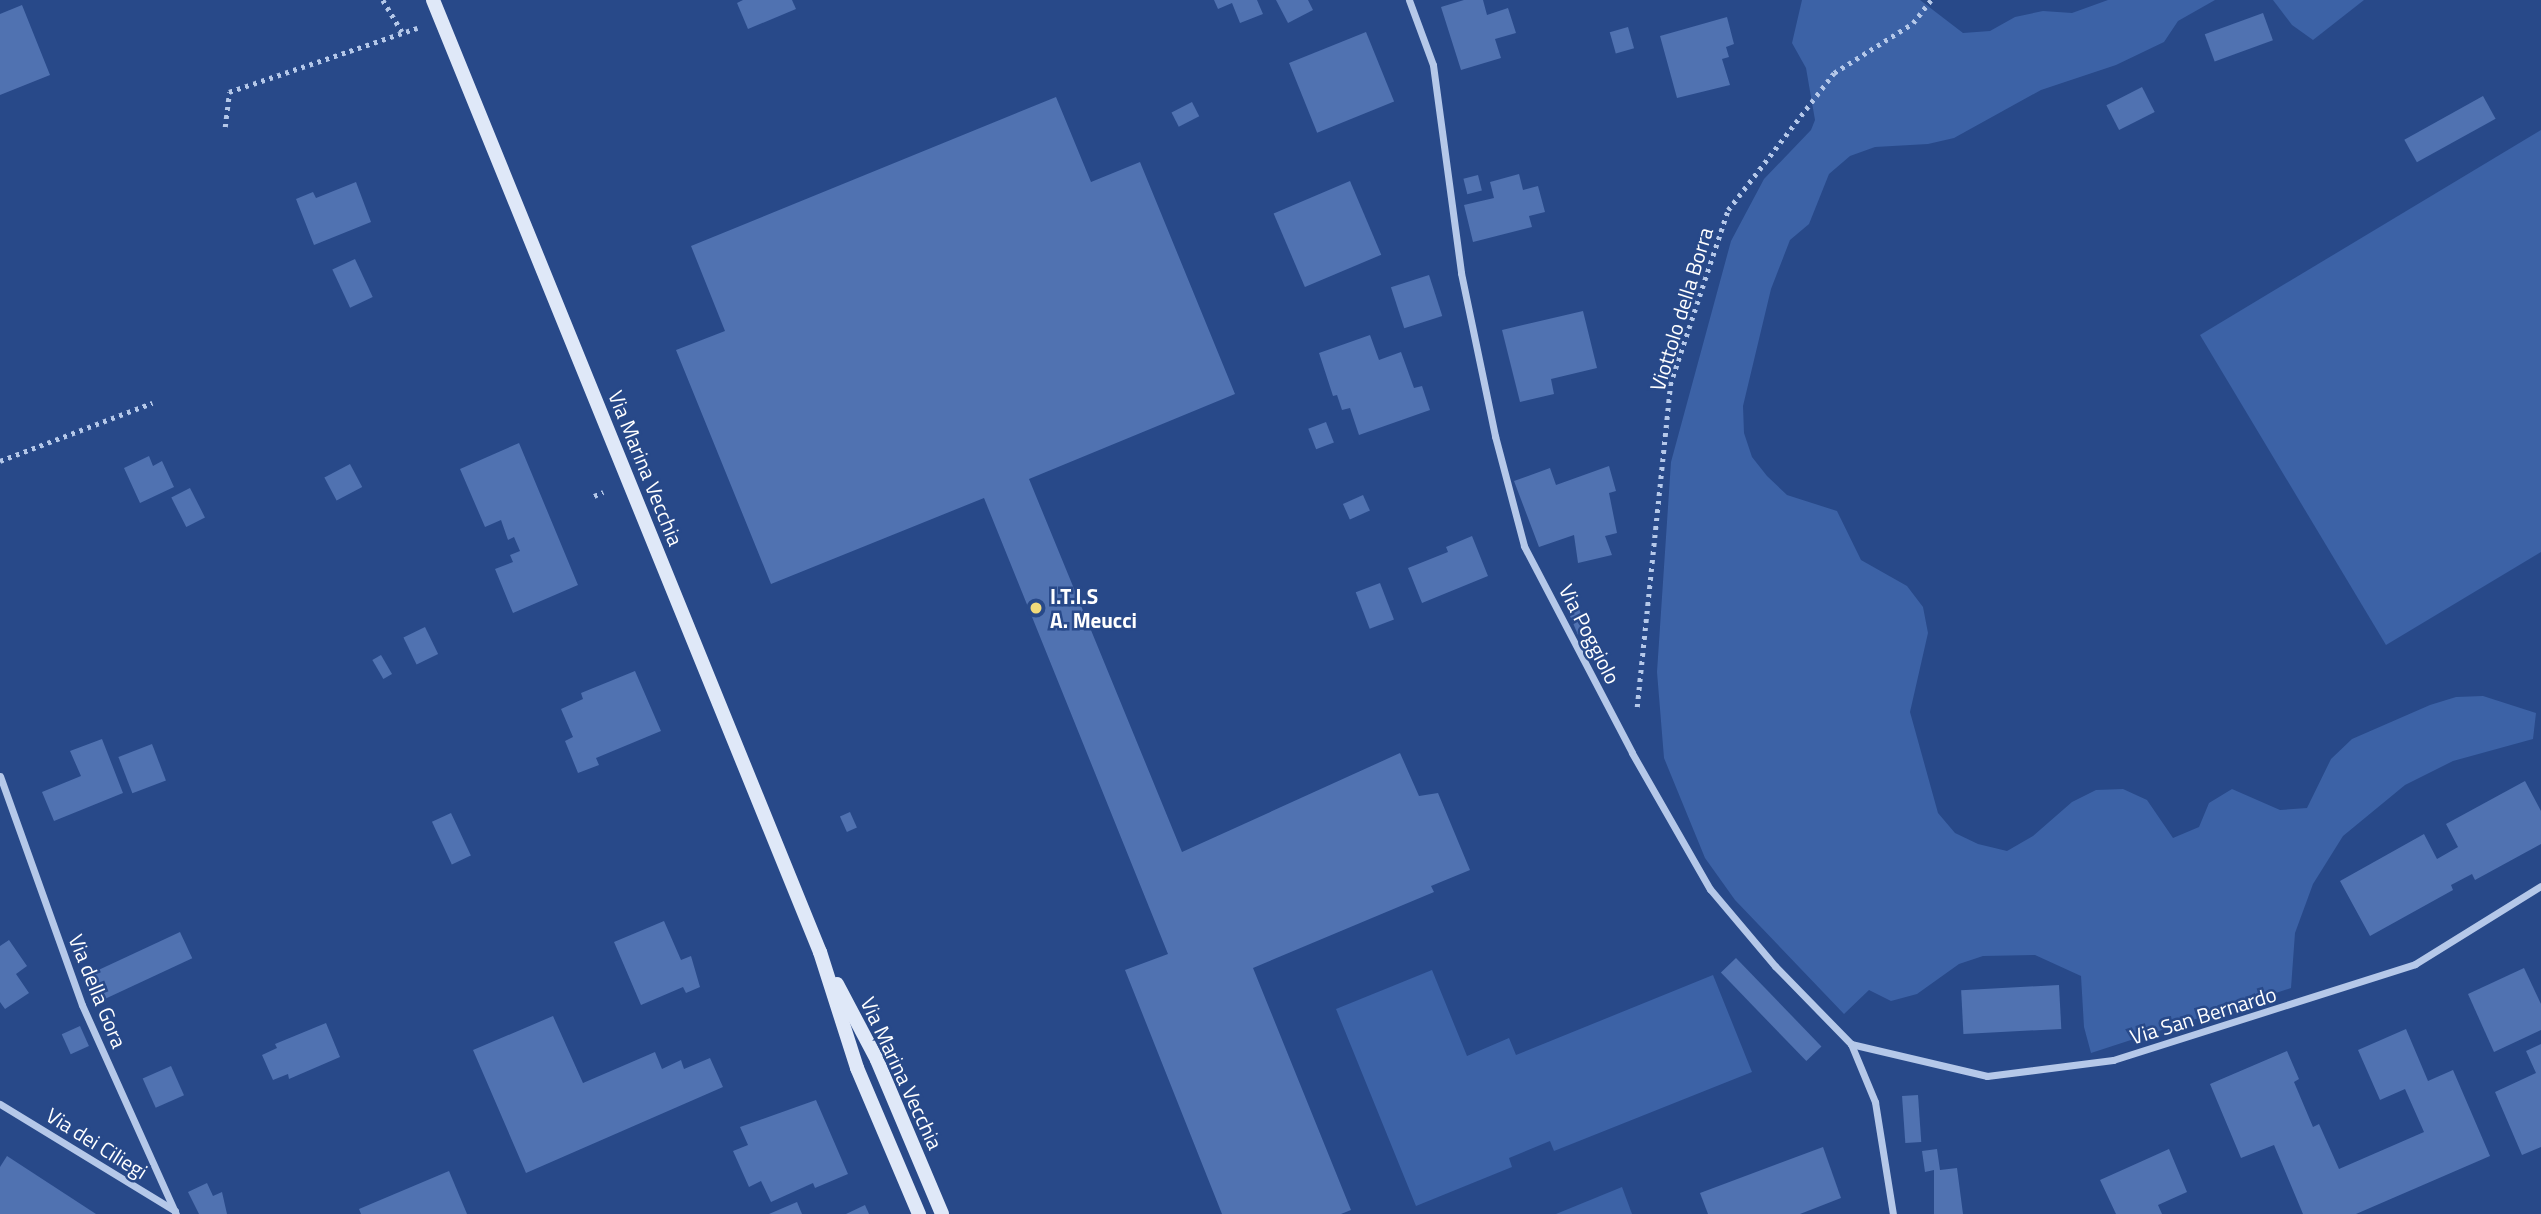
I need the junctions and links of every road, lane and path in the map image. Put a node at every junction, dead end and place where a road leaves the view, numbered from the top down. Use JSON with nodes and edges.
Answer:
{"nodes":[{"id":1,"x":383,"y":0,"type":"edge"},
{"id":2,"x":433,"y":0,"type":"edge"},
{"id":3,"x":1409,"y":0,"type":"edge"},
{"id":4,"x":1931,"y":0,"type":"edge"},
{"id":5,"x":442,"y":21,"type":"junction"},
{"id":6,"x":402,"y":32,"type":"junction"},
{"id":7,"x":225,"y":127,"type":"dead end"},
{"id":8,"x":152,"y":403,"type":"dead end"},
{"id":9,"x":0,"y":461,"type":"edge"},
{"id":10,"x":1632,"y":753,"type":"junction"},
{"id":11,"x":0,"y":776,"type":"edge"},
{"id":12,"x":2541,"y":886,"type":"edge"},
{"id":13,"x":820,"y":952,"type":"junction"},
{"id":14,"x":1851,"y":1044,"type":"junction"},
{"id":15,"x":0,"y":1104,"type":"edge"},
{"id":16,"x":176,"y":1213,"type":"edge"},
{"id":17,"x":919,"y":1214,"type":"edge"},
{"id":18,"x":942,"y":1214,"type":"edge"},
{"id":19,"x":1893,"y":1214,"type":"edge"}],
"edges":[{"from":1,"to":6,"type":"path"},
{"from":2,"to":5,"type":"main road","name":"Via Marina Vecchia"},
{"from":3,"to":10,"type":"street","name":"Via Poggiolo"},
{"from":4,"to":10,"type":"path","name":"Viottolo della Borra"},
{"from":5,"to":6,"type":"path"},
{"from":5,"to":13,"type":"main road","name":"Via Marina Vecchia"},
{"from":6,"to":7,"type":"path"},
{"from":8,"to":9,"type":"path"},
{"from":10,"to":14,"type":"street","name":"Via Poggiolo"},
{"from":11,"to":16,"type":"street","name":"Via della Gora"},
{"from":12,"to":14,"type":"street","name":"Via San Bernardo"},
{"from":13,"to":17,"type":"main road","name":"Via Marina Vecchia"},
{"from":13,"to":18,"type":"main road","name":"Via Marina Vecchia"},
{"from":14,"to":19,"type":"street","name":"Via Poggiolo"},
{"from":15,"to":16,"type":"street","name":"Via dei Ciliegi"}]}
